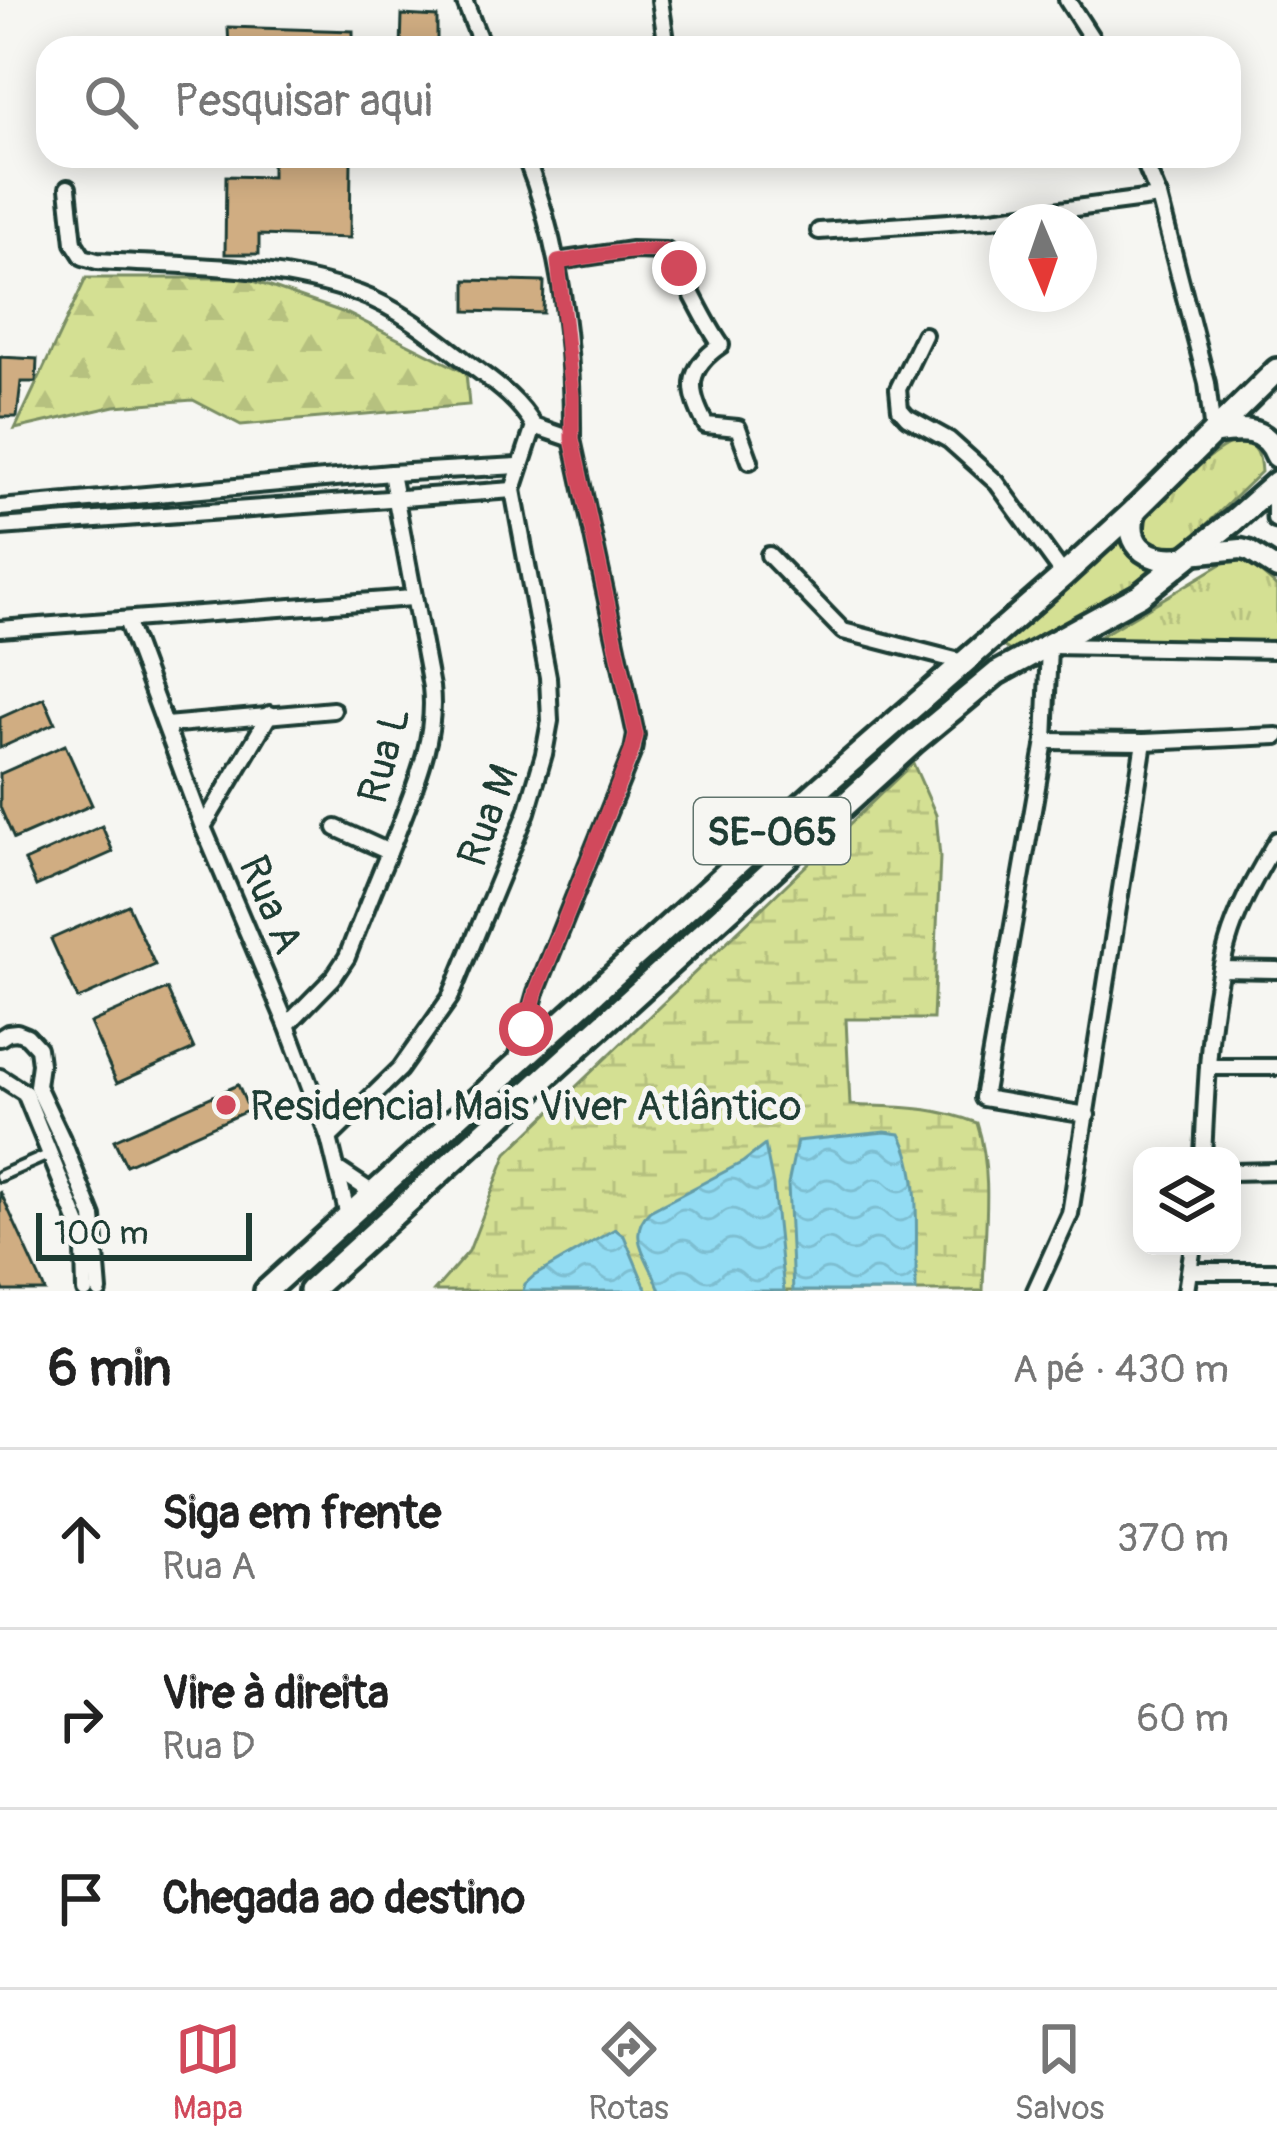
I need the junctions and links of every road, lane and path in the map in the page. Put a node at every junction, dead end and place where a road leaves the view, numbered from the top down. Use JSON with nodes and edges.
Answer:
{"nodes":[{"id":1,"x":483,"y":0,"type":"edge"},
{"id":2,"x":660,"y":0,"type":"edge"},
{"id":3,"x":1067,"y":0,"type":"edge"},
{"id":4,"x":465,"y":2,"type":"edge"},
{"id":5,"x":478,"y":36,"type":"edge"},
{"id":6,"x":665,"y":36,"type":"edge"},
{"id":7,"x":1090,"y":36,"type":"edge"},
{"id":8,"x":530,"y":168,"type":"edge"},
{"id":9,"x":1147,"y":168,"type":"edge"},
{"id":10,"x":68,"y":188,"type":"dead end"},
{"id":11,"x":1159,"y":197,"type":"junction"},
{"id":12,"x":819,"y":231,"type":"dead end"},
{"id":13,"x":558,"y":262,"type":"junction"},
{"id":14,"x":924,"y":335,"type":"dead end"},
{"id":15,"x":1277,"y":370,"type":"edge"},
{"id":16,"x":534,"y":426,"type":"junction"},
{"id":17,"x":1214,"y":433,"type":"junction"},
{"id":18,"x":572,"y":439,"type":"junction"},
{"id":19,"x":1277,"y":456,"type":"edge"},
{"id":20,"x":750,"y":460,"type":"dead end"},
{"id":21,"x":518,"y":466,"type":"junction"},
{"id":22,"x":391,"y":473,"type":"junction"},
{"id":23,"x":1277,"y":482,"type":"edge"},
{"id":24,"x":513,"y":490,"type":"junction"},
{"id":25,"x":1277,"y":495,"type":"edge"},
{"id":26,"x":397,"y":496,"type":"junction"},
{"id":27,"x":0,"y":508,"type":"edge"},
{"id":28,"x":1135,"y":511,"type":"junction"},
{"id":29,"x":1277,"y":518,"type":"edge"},
{"id":30,"x":0,"y":527,"type":"edge"},
{"id":31,"x":769,"y":554,"type":"dead end"},
{"id":32,"x":1188,"y":556,"type":"junction"},
{"id":33,"x":1277,"y":569,"type":"edge"},
{"id":34,"x":1064,"y":575,"type":"junction"},
{"id":35,"x":412,"y":598,"type":"junction"},
{"id":36,"x":126,"y":620,"type":"junction"},
{"id":37,"x":0,"y":629,"type":"edge"},
{"id":38,"x":1050,"y":646,"type":"junction"},
{"id":39,"x":1277,"y":650,"type":"edge"},
{"id":40,"x":963,"y":662,"type":"junction"},
{"id":41,"x":333,"y":710,"type":"dead end"},
{"id":42,"x":270,"y":714,"type":"junction"},
{"id":43,"x":166,"y":725,"type":"junction"},
{"id":44,"x":1277,"y":736,"type":"edge"},
{"id":45,"x":1045,"y":741,"type":"junction"},
{"id":46,"x":1144,"y":742,"type":"junction"},
{"id":47,"x":203,"y":827,"type":"junction"},
{"id":48,"x":336,"y":827,"type":"dead end"},
{"id":49,"x":1277,"y":840,"type":"edge"},
{"id":50,"x":389,"y":852,"type":"junction"},
{"id":51,"x":1259,"y":869,"type":"junction"},
{"id":52,"x":1277,"y":869,"type":"edge"},
{"id":53,"x":1221,"y":969,"type":"junction"},
{"id":54,"x":1277,"y":970,"type":"edge"},
{"id":55,"x":287,"y":1025,"type":"junction"},
{"id":56,"x":0,"y":1038,"type":"edge"},
{"id":57,"x":516,"y":1062,"type":"junction"},
{"id":58,"x":1208,"y":1066,"type":"junction"},
{"id":59,"x":1277,"y":1067,"type":"edge"},
{"id":60,"x":0,"y":1077,"type":"edge"},
{"id":61,"x":1087,"y":1115,"type":"junction"},
{"id":62,"x":329,"y":1138,"type":"junction"},
{"id":63,"x":1203,"y":1147,"type":"edge"},
{"id":64,"x":48,"y":1155,"type":"junction"},
{"id":65,"x":337,"y":1169,"type":"junction"},
{"id":66,"x":1241,"y":1172,"type":"edge"},
{"id":67,"x":1277,"y":1172,"type":"edge"},
{"id":68,"x":0,"y":1176,"type":"edge"},
{"id":69,"x":373,"y":1193,"type":"junction"},
{"id":70,"x":348,"y":1216,"type":"junction"},
{"id":71,"x":1192,"y":1255,"type":"edge"},
{"id":72,"x":1191,"y":1271,"type":"junction"},
{"id":73,"x":1277,"y":1271,"type":"edge"},
{"id":74,"x":85,"y":1291,"type":"edge"},
{"id":75,"x":99,"y":1291,"type":"edge"},
{"id":76,"x":266,"y":1291,"type":"edge"},
{"id":77,"x":310,"y":1291,"type":"edge"},
{"id":78,"x":1035,"y":1291,"type":"edge"},
{"id":79,"x":1186,"y":1291,"type":"edge"}],
"edges":[{"from":1,"to":4,"type":"street"},
{"from":2,"to":6,"type":"street"},
{"from":3,"to":7,"type":"street"},
{"from":4,"to":5,"type":"street"},
{"from":8,"to":13,"type":"street"},
{"from":9,"to":11,"type":"street"},
{"from":10,"to":16,"type":"street"},
{"from":11,"to":12,"type":"street"},
{"from":11,"to":17,"type":"street"},
{"from":13,"to":18,"type":"street"},
{"from":13,"to":20,"type":"street"},
{"from":14,"to":34,"type":"street"},
{"from":15,"to":17,"type":"main road","number":"SE-065"},
{"from":16,"to":18,"type":"street"},
{"from":16,"to":21,"type":"street","name":"Rua M"},
{"from":17,"to":19,"type":"main road"},
{"from":17,"to":28,"type":"main road","number":"SE-065"},
{"from":18,"to":57,"type":"street"},
{"from":21,"to":22,"type":"street"},
{"from":21,"to":24,"type":"street","name":"Rua M"},
{"from":22,"to":26,"type":"street","name":"Rua L"},
{"from":22,"to":27,"type":"street"},
{"from":23,"to":32,"type":"main road","number":"SE-065"},
{"from":24,"to":26,"type":"street"},
{"from":24,"to":62,"type":"street","name":"Rua M"},
{"from":25,"to":29,"type":"street"},
{"from":26,"to":30,"type":"street"},
{"from":26,"to":35,"type":"street","name":"Rua L"},
{"from":28,"to":32,"type":"main road"},
{"from":28,"to":34,"type":"main road","number":"SE-065"},
{"from":31,"to":40,"type":"street"},
{"from":32,"to":33,"type":"street"},
{"from":32,"to":38,"type":"main road","number":"SE-065"},
{"from":34,"to":40,"type":"main road","number":"SE-065"},
{"from":35,"to":36,"type":"street"},
{"from":35,"to":50,"type":"street","name":"Rua L"},
{"from":36,"to":37,"type":"street"},
{"from":36,"to":43,"type":"street","name":"Rua A"},
{"from":38,"to":39,"type":"street"},
{"from":38,"to":45,"type":"street"},
{"from":38,"to":77,"type":"main road","number":"SE-065"},
{"from":40,"to":57,"type":"main road","number":"SE-065"},
{"from":41,"to":42,"type":"street"},
{"from":42,"to":43,"type":"street"},
{"from":42,"to":47,"type":"street"},
{"from":43,"to":47,"type":"street","name":"Rua A"},
{"from":44,"to":46,"type":"street"},
{"from":45,"to":46,"type":"street"},
{"from":45,"to":61,"type":"street"},
{"from":46,"to":61,"type":"street"},
{"from":47,"to":55,"type":"street","name":"Rua A"},
{"from":48,"to":50,"type":"street"},
{"from":49,"to":51,"type":"street"},
{"from":50,"to":55,"type":"street","name":"Rua L"},
{"from":51,"to":52,"type":"street"},
{"from":51,"to":53,"type":"street"},
{"from":53,"to":54,"type":"street"},
{"from":53,"to":58,"type":"street"},
{"from":55,"to":62,"type":"street","name":"Rua A"},
{"from":56,"to":75,"type":"street"},
{"from":57,"to":69,"type":"main road","number":"SE-065"},
{"from":58,"to":59,"type":"street"},
{"from":58,"to":63,"type":"street"},
{"from":60,"to":64,"type":"street"},
{"from":61,"to":78,"type":"street"},
{"from":62,"to":65,"type":"street","name":"Rua A"},
{"from":64,"to":68,"type":"lane"},
{"from":64,"to":74,"type":"street"},
{"from":65,"to":69,"type":"street"},
{"from":65,"to":70,"type":"street","name":"Rua A"},
{"from":66,"to":67,"type":"street"},
{"from":69,"to":70,"type":"main road","number":"SE-065"},
{"from":70,"to":76,"type":"main road","number":"SE-065"},
{"from":71,"to":72,"type":"street"},
{"from":72,"to":73,"type":"street"},
{"from":72,"to":79,"type":"street"}]}
